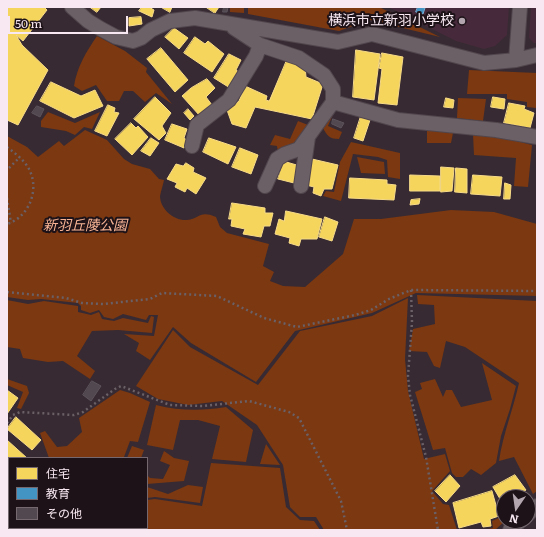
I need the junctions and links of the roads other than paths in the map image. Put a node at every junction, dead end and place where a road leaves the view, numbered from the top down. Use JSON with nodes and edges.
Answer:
{"nodes":[{"id":1,"x":72,"y":7,"type":"edge"},
{"id":2,"x":520,"y":7,"type":"edge"},
{"id":3,"x":227,"y":24,"type":"junction"},
{"id":4,"x":260,"y":45,"type":"junction"},
{"id":5,"x":537,"y":55,"type":"edge"},
{"id":6,"x":516,"y":60,"type":"junction"},
{"id":7,"x":333,"y":102,"type":"junction"},
{"id":8,"x":308,"y":136,"type":"junction"},
{"id":9,"x":537,"y":137,"type":"edge"},
{"id":10,"x":192,"y":146,"type":"dead end"},
{"id":11,"x":265,"y":186,"type":"dead end"},
{"id":12,"x":301,"y":186,"type":"dead end"}],
"edges":[{"from":1,"to":3,"type":"street"},
{"from":2,"to":6,"type":"street"},
{"from":3,"to":4,"type":"street"},
{"from":3,"to":6,"type":"street"},
{"from":4,"to":7,"type":"street"},
{"from":4,"to":10,"type":"street"},
{"from":5,"to":6,"type":"street"},
{"from":7,"to":8,"type":"street"},
{"from":7,"to":9,"type":"street"},
{"from":8,"to":11,"type":"street"},
{"from":8,"to":12,"type":"street"}]}
